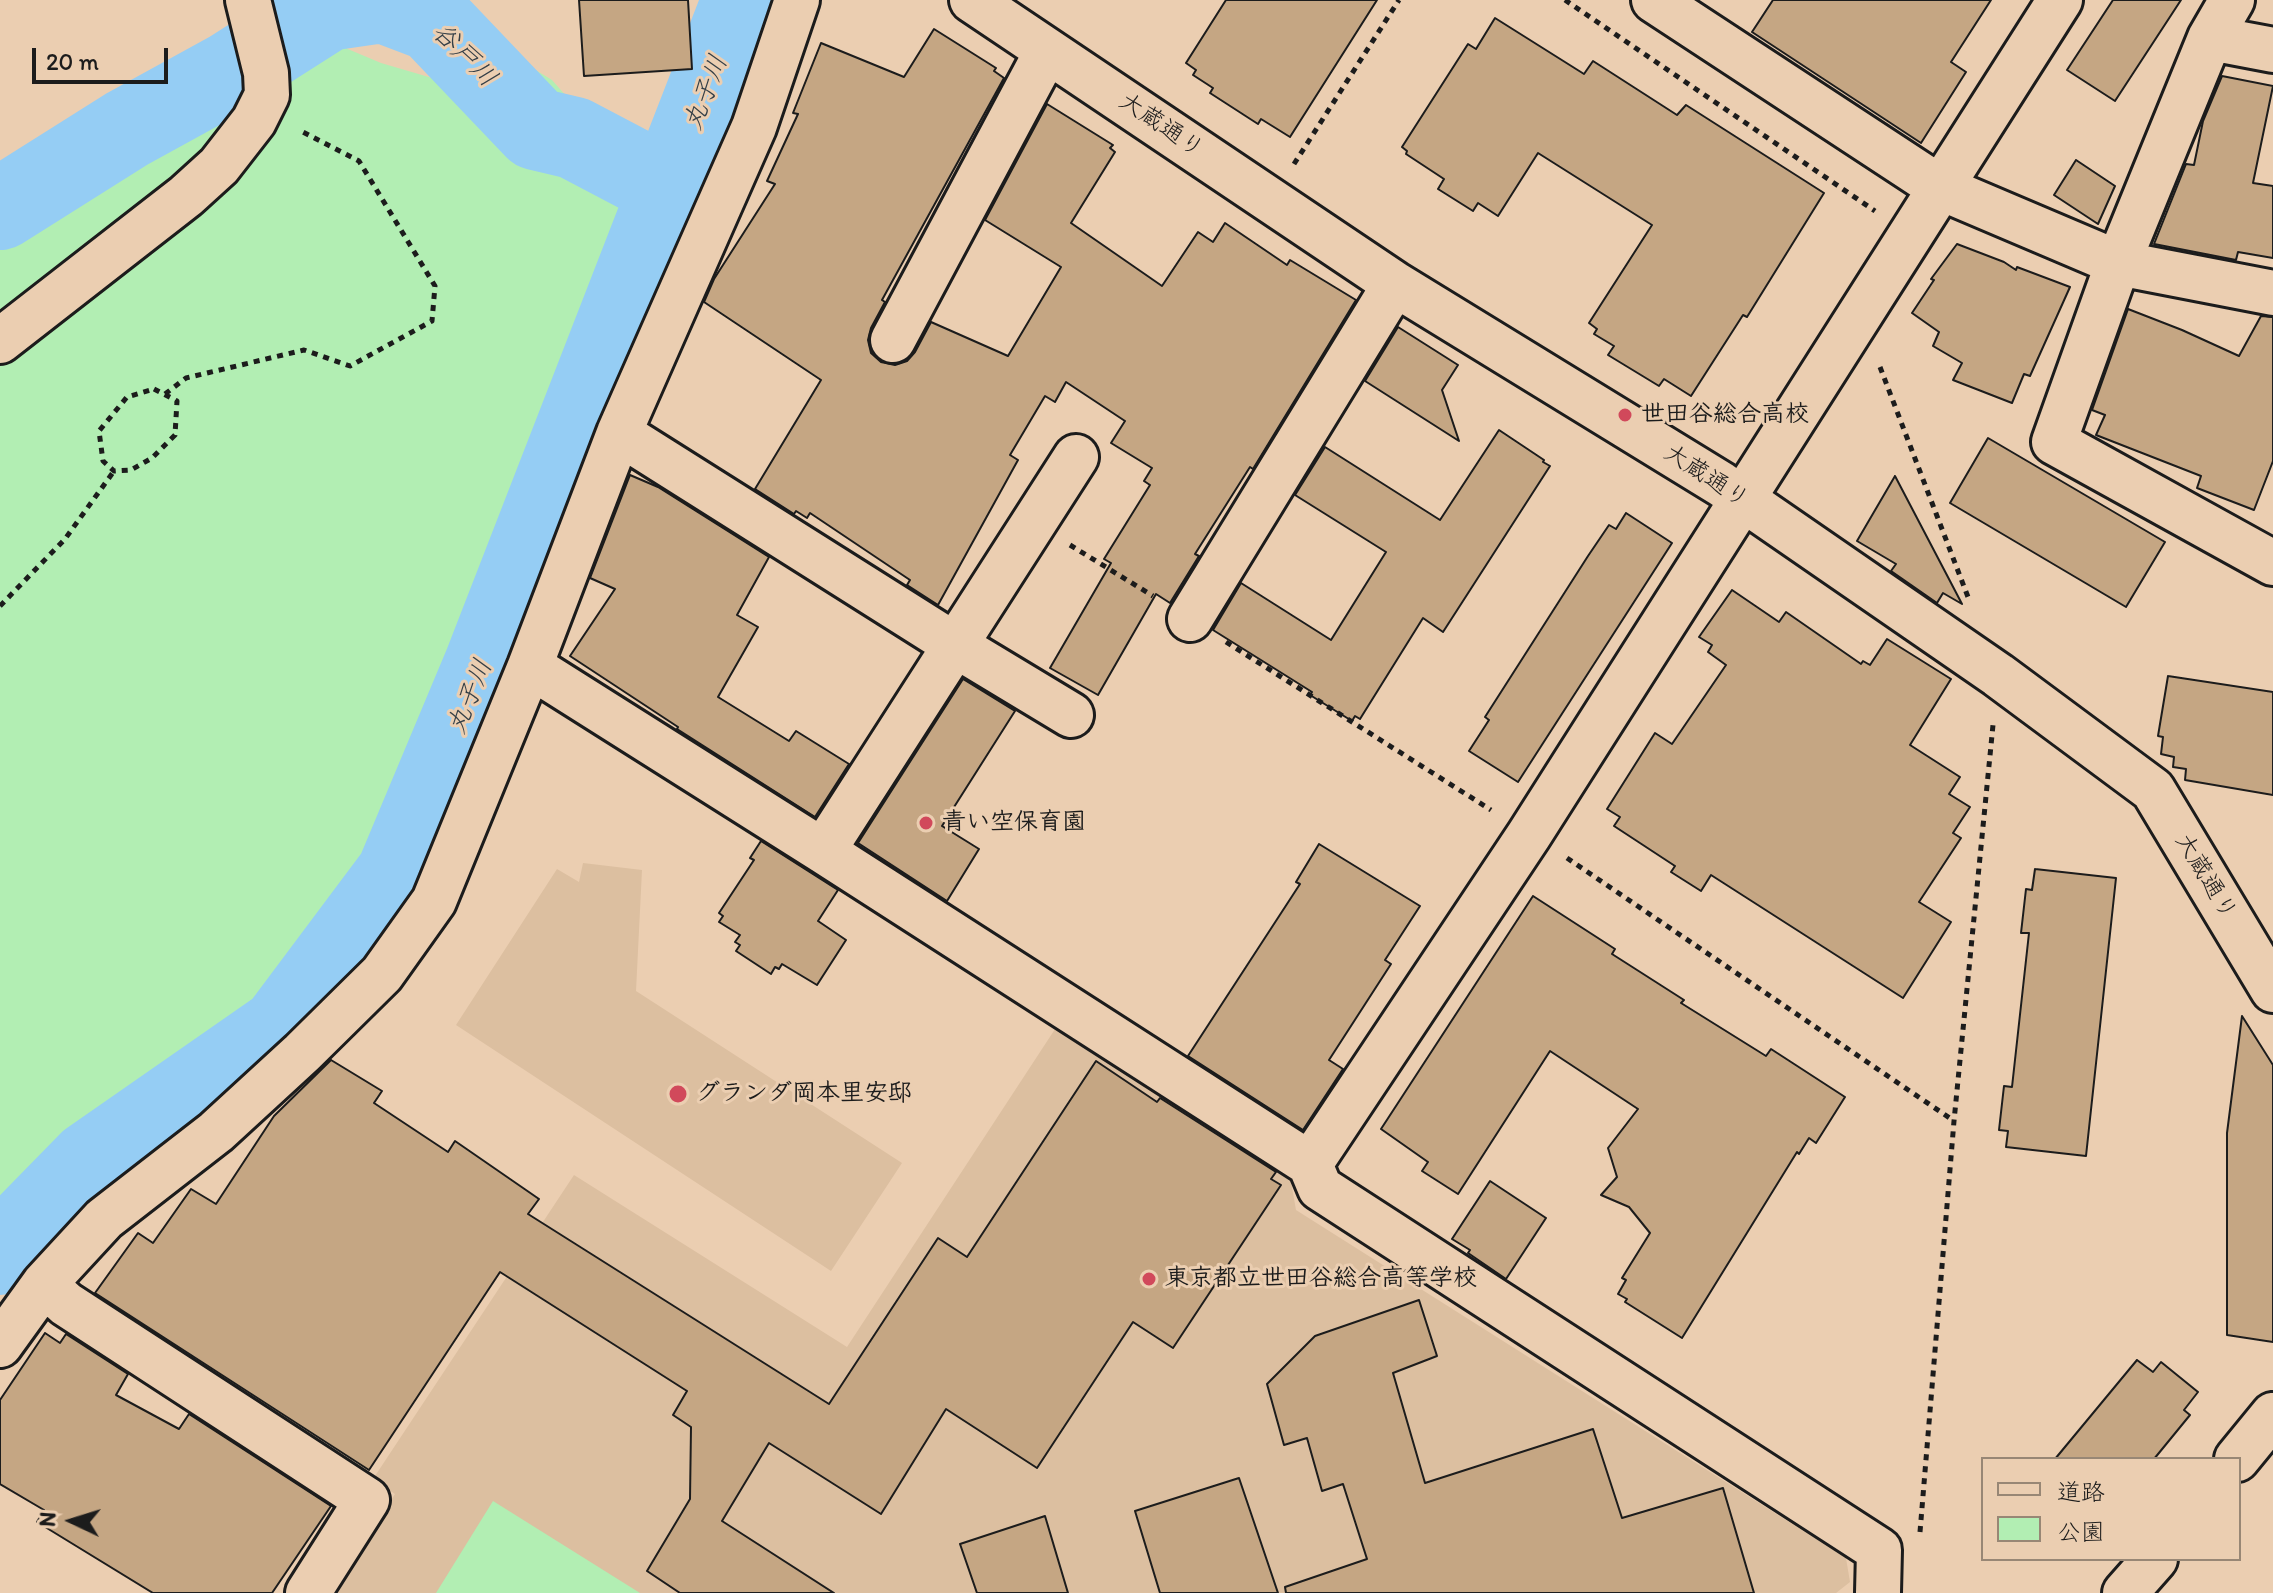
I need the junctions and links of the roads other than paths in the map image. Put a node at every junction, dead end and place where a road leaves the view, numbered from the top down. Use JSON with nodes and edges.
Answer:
{"nodes":[{"id":1,"x":797,"y":0,"type":"edge"},
{"id":2,"x":972,"y":0,"type":"edge"},
{"id":3,"x":1654,"y":0,"type":"edge"},
{"id":4,"x":2060,"y":0,"type":"edge"},
{"id":5,"x":2232,"y":0,"type":"edge"},
{"id":6,"x":252,"y":15,"type":"edge"},
{"id":7,"x":2210,"y":38,"type":"junction"},
{"id":8,"x":2273,"y":50,"type":"edge"},
{"id":9,"x":1047,"y":51,"type":"junction"},
{"id":10,"x":1939,"y":187,"type":"junction"},
{"id":11,"x":2118,"y":263,"type":"junction"},
{"id":12,"x":1395,"y":284,"type":"junction"},
{"id":13,"x":2273,"y":293,"type":"edge"},
{"id":14,"x":893,"y":340,"type":"dead end"},
{"id":15,"x":0,"y":341,"type":"edge"},
{"id":16,"x":619,"y":433,"type":"junction"},
{"id":17,"x":1076,"y":457,"type":"dead end"},
{"id":18,"x":1742,"y":499,"type":"junction"},
{"id":19,"x":2273,"y":563,"type":"edge"},
{"id":20,"x":1190,"y":619,"type":"dead end"},
{"id":21,"x":955,"y":645,"type":"junction"},
{"id":22,"x":530,"y":666,"type":"junction"},
{"id":23,"x":1071,"y":715,"type":"dead end"},
{"id":24,"x":823,"y":851,"type":"junction"},
{"id":25,"x":2273,"y":990,"type":"edge"},
{"id":26,"x":1310,"y":1164,"type":"junction"},
{"id":27,"x":44,"y":1284,"type":"junction"},
{"id":28,"x":0,"y":1345,"type":"edge"},
{"id":29,"x":2273,"y":1415,"type":"edge"},
{"id":30,"x":2239,"y":1457,"type":"edge"},
{"id":31,"x":2153,"y":1561,"type":"edge"},
{"id":32,"x":308,"y":1593,"type":"edge"},
{"id":33,"x":1878,"y":1593,"type":"edge"},
{"id":34,"x":2125,"y":1593,"type":"edge"}],
"edges":[{"from":1,"to":16,"type":"street"},
{"from":2,"to":9,"type":"street","name":"大蔵通り"},
{"from":3,"to":10,"type":"street"},
{"from":4,"to":10,"type":"street"},
{"from":5,"to":7,"type":"street"},
{"from":6,"to":15,"type":"street"},
{"from":7,"to":8,"type":"street"},
{"from":7,"to":11,"type":"street"},
{"from":9,"to":12,"type":"street","name":"大蔵通り"},
{"from":9,"to":14,"type":"street"},
{"from":10,"to":11,"type":"street"},
{"from":10,"to":18,"type":"street"},
{"from":11,"to":13,"type":"street"},
{"from":11,"to":19,"type":"street"},
{"from":12,"to":18,"type":"street","name":"大蔵通り"},
{"from":12,"to":20,"type":"street"},
{"from":16,"to":21,"type":"street"},
{"from":16,"to":22,"type":"street"},
{"from":17,"to":21,"type":"street"},
{"from":18,"to":25,"type":"street","name":"大蔵通り"},
{"from":18,"to":26,"type":"street"},
{"from":21,"to":23,"type":"street"},
{"from":21,"to":24,"type":"street"},
{"from":22,"to":24,"type":"street"},
{"from":22,"to":27,"type":"street"},
{"from":24,"to":26,"type":"street"},
{"from":26,"to":33,"type":"street"},
{"from":27,"to":28,"type":"street"},
{"from":27,"to":32,"type":"street"},
{"from":29,"to":30,"type":"street"},
{"from":31,"to":34,"type":"street"}]}
